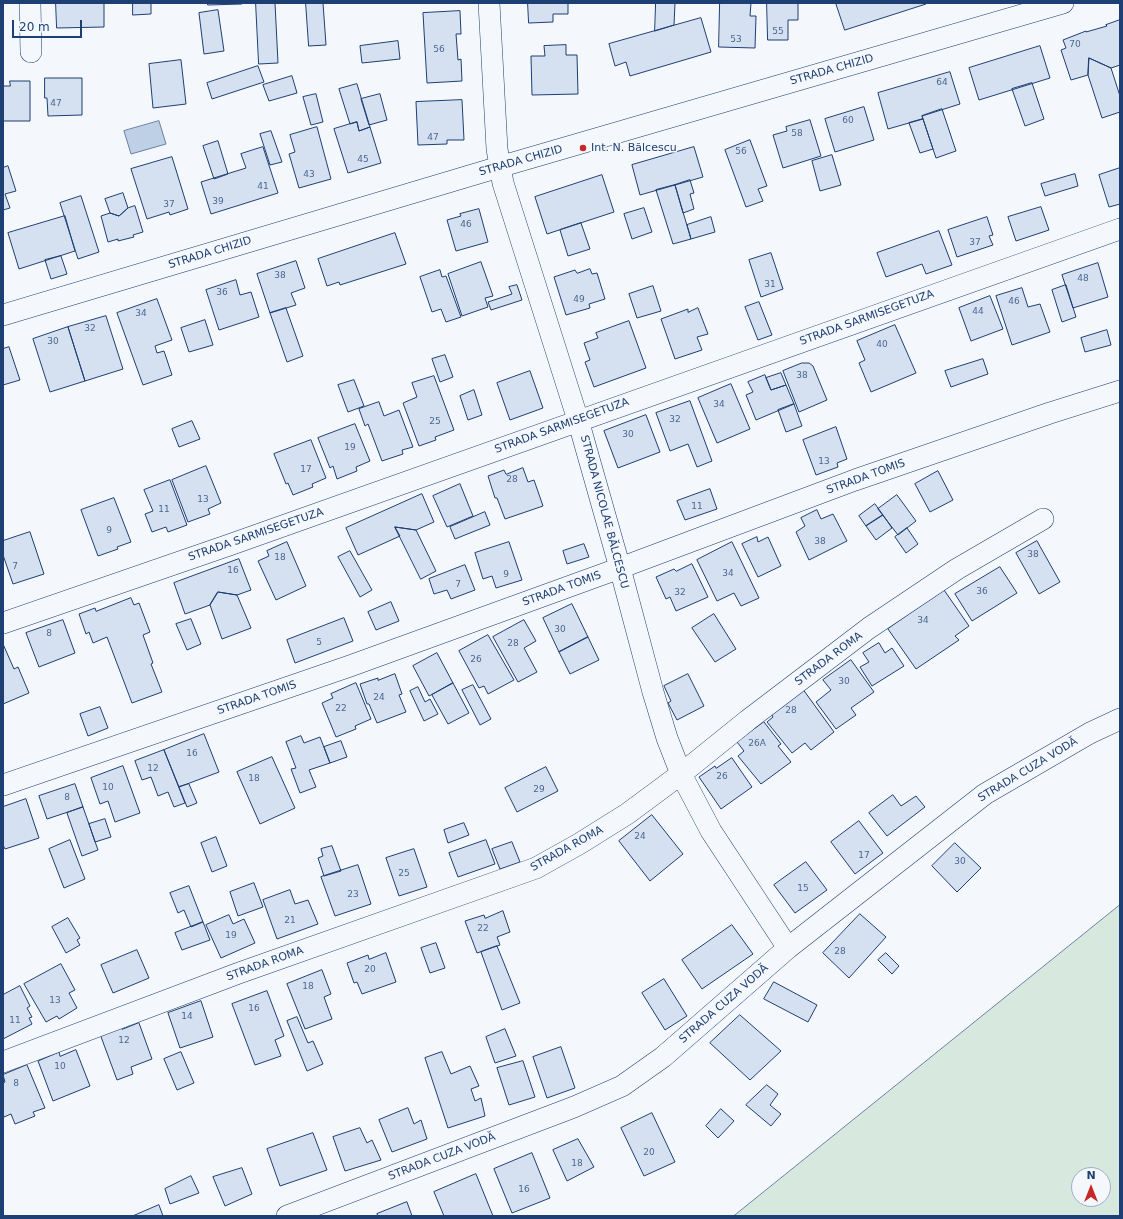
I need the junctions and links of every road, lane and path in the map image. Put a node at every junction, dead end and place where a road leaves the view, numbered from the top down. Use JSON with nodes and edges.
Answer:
{"nodes":[{"id":1,"x":30,"y":3,"type":"edge"},
{"id":2,"x":489,"y":3,"type":"edge"},
{"id":3,"x":1062,"y":3,"type":"edge"},
{"id":4,"x":31,"y":52,"type":"dead end"},
{"id":5,"x":499,"y":167,"type":"junction"},
{"id":6,"x":1120,"y":228,"type":"edge"},
{"id":7,"x":3,"y":315,"type":"edge"},
{"id":8,"x":1120,"y":391,"type":"edge"},
{"id":9,"x":578,"y":420,"type":"junction"},
{"id":10,"x":1043,"y":519,"type":"dead end"},
{"id":11,"x":620,"y":568,"type":"junction"},
{"id":12,"x":3,"y":623,"type":"edge"},
{"id":13,"x":1120,"y":719,"type":"edge"},
{"id":14,"x":681,"y":774,"type":"junction"},
{"id":15,"x":3,"y":785,"type":"edge"},
{"id":16,"x":788,"y":948,"type":"junction"},
{"id":17,"x":3,"y":1062,"type":"edge"},
{"id":18,"x":287,"y":1216,"type":"edge"}],
"edges":[{"from":1,"to":4,"type":"street"},
{"from":2,"to":5,"type":"street","name":"STRADA NICOLAE BĂLCESCU"},
{"from":3,"to":5,"type":"street","name":"STRADA CHIZID"},
{"from":5,"to":7,"type":"street","name":"STRADA CHIZID"},
{"from":5,"to":9,"type":"street","name":"STRADA NICOLAE BĂLCESCU"},
{"from":6,"to":9,"type":"street","name":"STRADA SARMISEGETUZA"},
{"from":8,"to":11,"type":"street","name":"STRADA TOMIS"},
{"from":9,"to":11,"type":"street","name":"STRADA NICOLAE BĂLCESCU"},
{"from":9,"to":12,"type":"street","name":"STRADA SARMISEGETUZA"},
{"from":10,"to":14,"type":"street","name":"STRADA ROMA"},
{"from":11,"to":14,"type":"street","name":"STRADA NICOLAE BĂLCESCU"},
{"from":11,"to":15,"type":"street","name":"STRADA TOMIS"},
{"from":13,"to":16,"type":"street","name":"STRADA CUZA VODĂ"},
{"from":14,"to":16,"type":"street","name":"STRADA NICOLAE BĂLCESCU"},
{"from":14,"to":17,"type":"street","name":"STRADA ROMA"},
{"from":16,"to":18,"type":"street","name":"STRADA CUZA VODĂ"}]}
